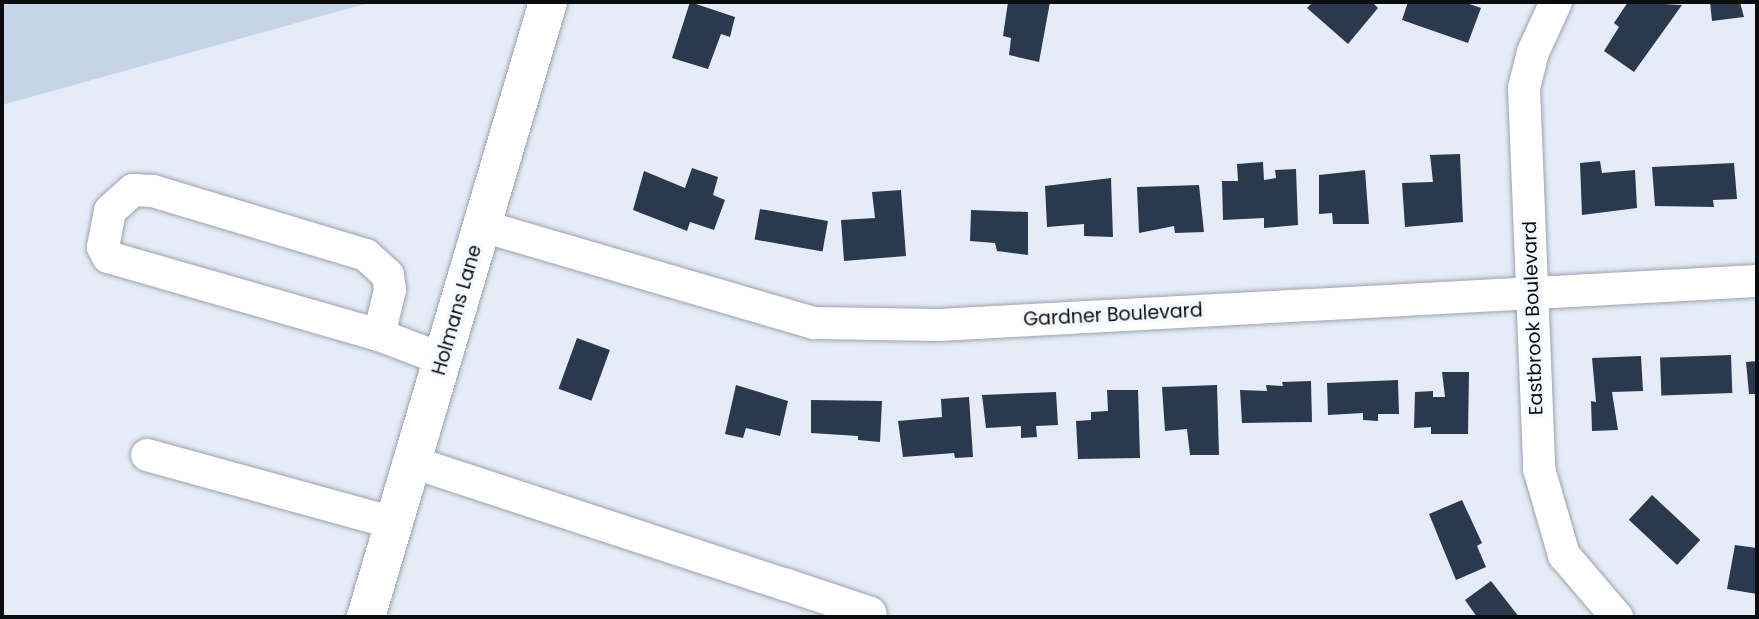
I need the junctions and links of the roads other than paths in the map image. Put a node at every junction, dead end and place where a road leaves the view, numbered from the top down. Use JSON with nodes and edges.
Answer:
{"nodes":[{"id":1,"x":548,"y":2,"type":"edge"},
{"id":2,"x":1556,"y":2,"type":"edge"},
{"id":3,"x":482,"y":226,"type":"junction"},
{"id":4,"x":1757,"y":281,"type":"edge"},
{"id":5,"x":1532,"y":294,"type":"junction"},
{"id":6,"x":379,"y":335,"type":"junction"},
{"id":7,"x":442,"y":359,"type":"junction"},
{"id":8,"x":147,"y":455,"type":"dead end"},
{"id":9,"x":412,"y":462,"type":"junction"},
{"id":10,"x":394,"y":523,"type":"junction"},
{"id":11,"x":366,"y":617,"type":"edge"},
{"id":12,"x":871,"y":617,"type":"edge"},
{"id":13,"x":1617,"y":617,"type":"edge"}],
"edges":[{"from":1,"to":3,"type":"main road","name":"Holmans Lane"},
{"from":2,"to":5,"type":"street","name":"Eastbrook Boulevard"},
{"from":3,"to":5,"type":"street","name":"Gardner Boulevard"},
{"from":3,"to":7,"type":"main road","name":"Holmans Lane"},
{"from":4,"to":5,"type":"street","name":"Gardner Boulevard"},
{"from":5,"to":13,"type":"street","name":"Eastbrook Boulevard"},
{"from":6,"to":6,"type":"street"},
{"from":6,"to":7,"type":"street"},
{"from":7,"to":9,"type":"main road","name":"Holmans Lane"},
{"from":8,"to":10,"type":"street"},
{"from":9,"to":10,"type":"main road","name":"Holmans Lane"},
{"from":9,"to":12,"type":"street"},
{"from":10,"to":11,"type":"main road","name":"Holmans Lane"}]}
